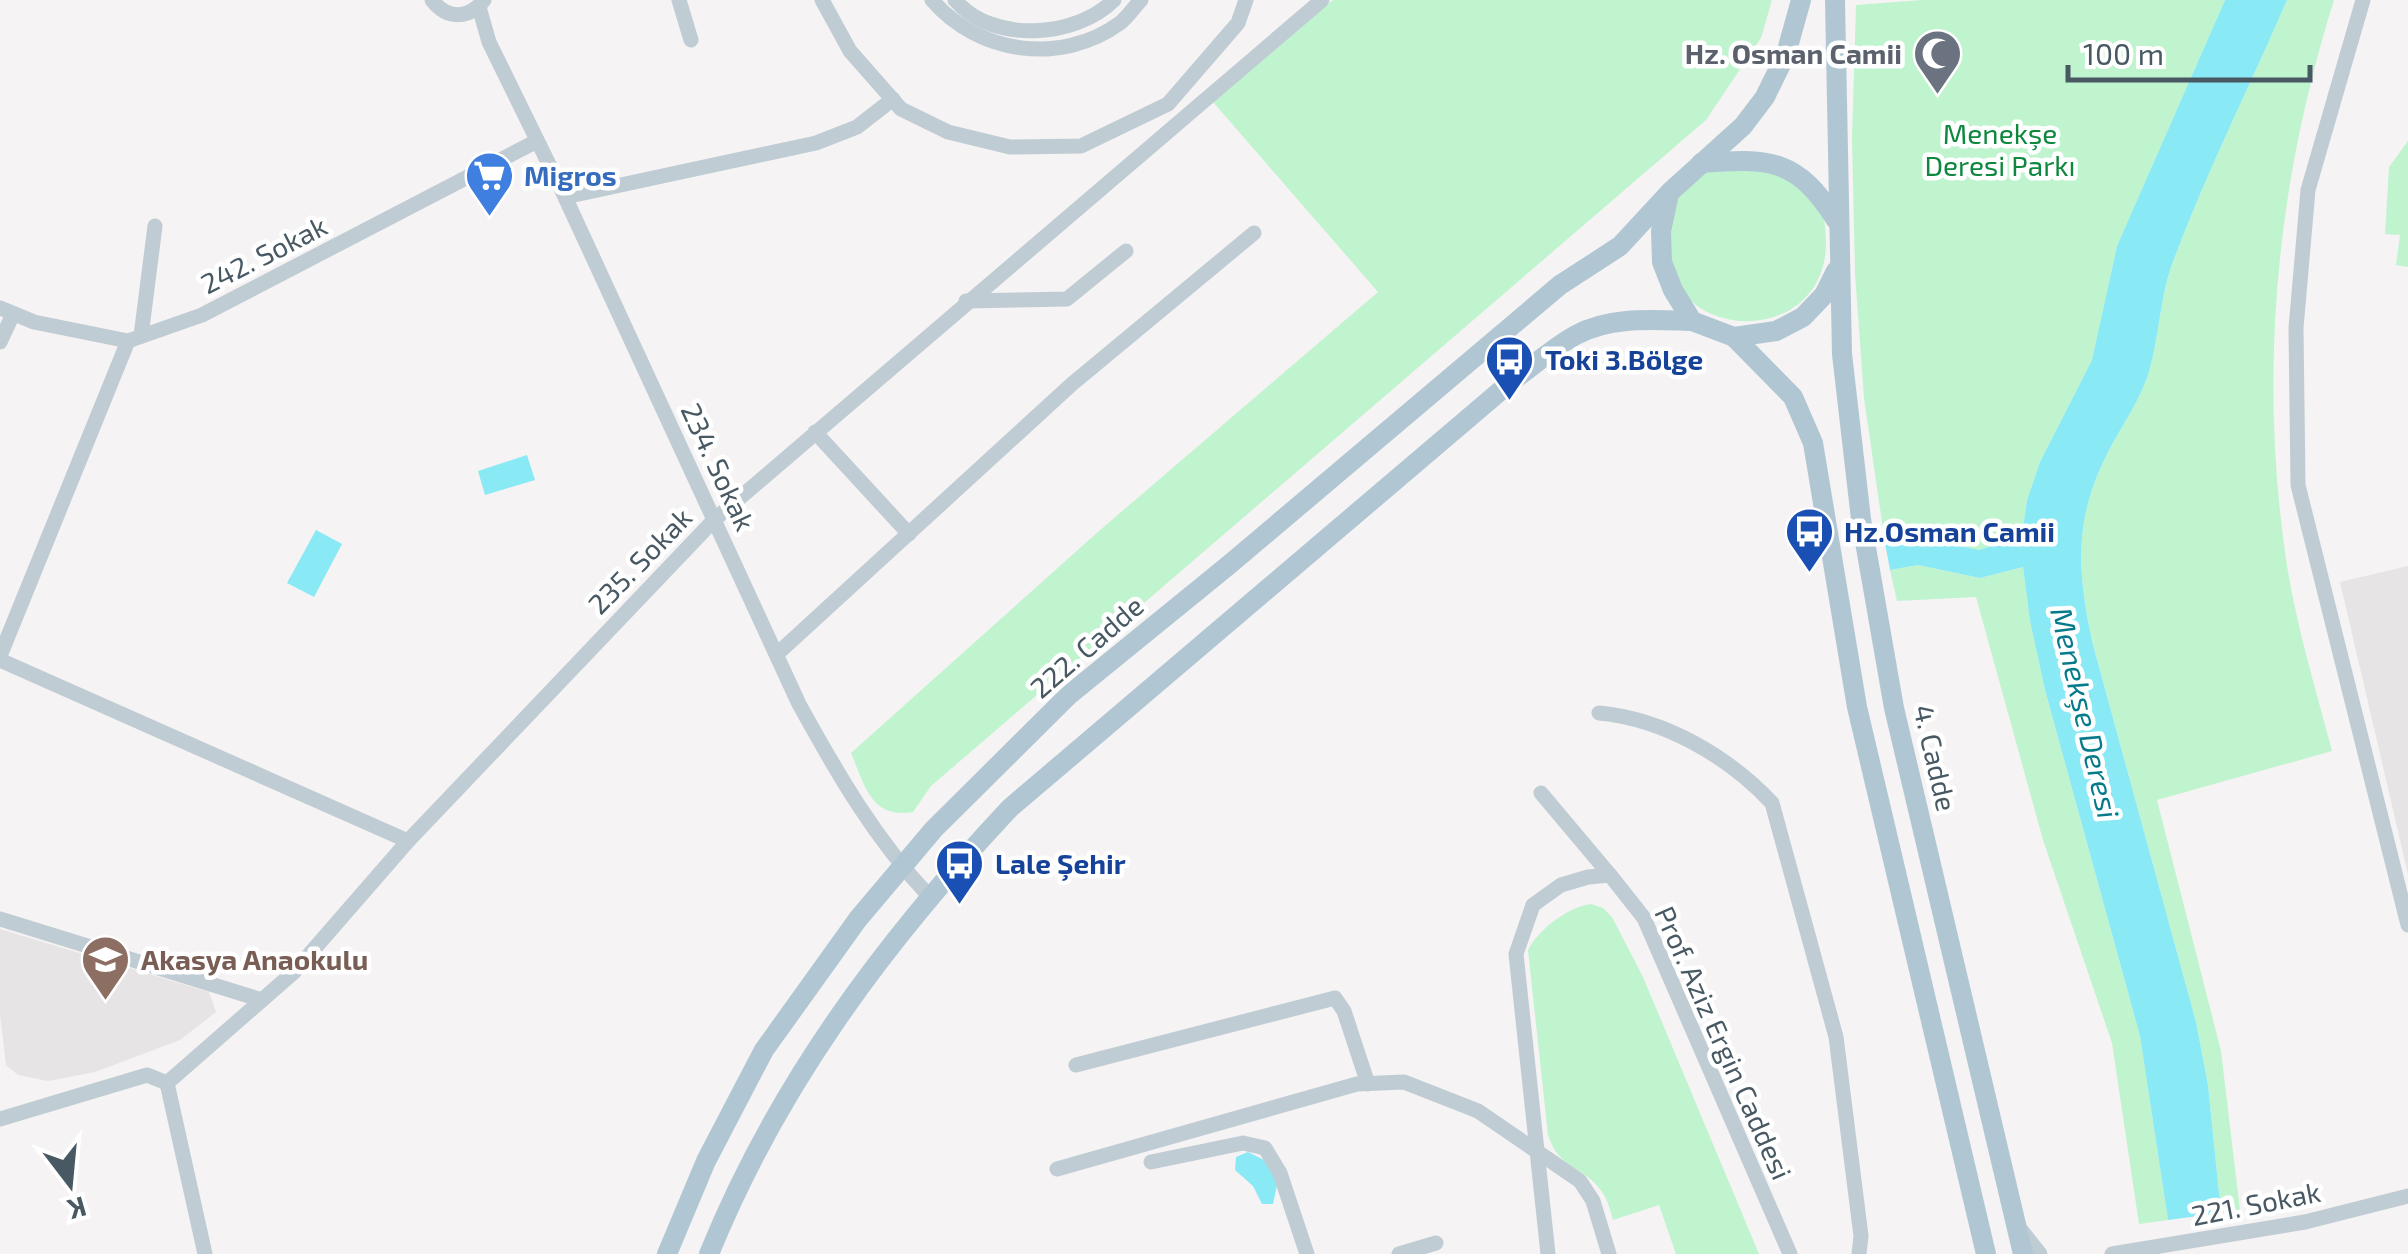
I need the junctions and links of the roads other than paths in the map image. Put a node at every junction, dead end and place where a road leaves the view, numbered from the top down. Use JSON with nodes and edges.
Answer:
{"nodes":[{"id":1,"x":432,"y":0,"type":"edge"},
{"id":2,"x":679,"y":0,"type":"edge"},
{"id":3,"x":822,"y":0,"type":"edge"},
{"id":4,"x":932,"y":0,"type":"edge"},
{"id":5,"x":955,"y":0,"type":"edge"},
{"id":6,"x":1114,"y":0,"type":"edge"},
{"id":7,"x":1141,"y":0,"type":"edge"},
{"id":8,"x":1246,"y":0,"type":"edge"},
{"id":9,"x":1322,"y":0,"type":"edge"},
{"id":10,"x":1801,"y":0,"type":"edge"},
{"id":11,"x":1834,"y":0,"type":"edge"},
{"id":12,"x":2363,"y":0,"type":"edge"},
{"id":13,"x":481,"y":3,"type":"edge"},
{"id":14,"x":458,"y":15,"type":"junction"},
{"id":15,"x":691,"y":40,"type":"dead end"},
{"id":16,"x":489,"y":42,"type":"junction"},
{"id":17,"x":892,"y":99,"type":"junction"},
{"id":18,"x":537,"y":142,"type":"junction"},
{"id":19,"x":1702,"y":163,"type":"junction"},
{"id":20,"x":1670,"y":192,"type":"junction"},
{"id":21,"x":565,"y":197,"type":"junction"},
{"id":22,"x":1837,"y":222,"type":"junction"},
{"id":23,"x":155,"y":226,"type":"dead end"},
{"id":24,"x":1254,"y":233,"type":"dead end"},
{"id":25,"x":1126,"y":250,"type":"dead end"},
{"id":26,"x":1838,"y":268,"type":"junction"},
{"id":27,"x":966,"y":301,"type":"junction"},
{"id":28,"x":7,"y":311,"type":"edge"},
{"id":29,"x":1692,"y":322,"type":"junction"},
{"id":30,"x":1734,"y":337,"type":"junction"},
{"id":31,"x":134,"y":338,"type":"junction"},
{"id":32,"x":0,"y":342,"type":"edge"},
{"id":33,"x":815,"y":432,"type":"junction"},
{"id":34,"x":715,"y":520,"type":"junction"},
{"id":35,"x":909,"y":534,"type":"junction"},
{"id":36,"x":777,"y":654,"type":"junction"},
{"id":37,"x":0,"y":658,"type":"edge"},
{"id":38,"x":1600,"y":713,"type":"dead end"},
{"id":39,"x":1541,"y":793,"type":"dead end"},
{"id":40,"x":408,"y":841,"type":"junction"},
{"id":41,"x":902,"y":867,"type":"junction"},
{"id":42,"x":1610,"y":876,"type":"junction"},
{"id":43,"x":929,"y":896,"type":"junction"},
{"id":44,"x":0,"y":919,"type":"edge"},
{"id":45,"x":2408,"y":925,"type":"edge"},
{"id":46,"x":262,"y":1000,"type":"junction"},
{"id":47,"x":1076,"y":1065,"type":"dead end"},
{"id":48,"x":167,"y":1083,"type":"junction"},
{"id":49,"x":1368,"y":1084,"type":"junction"},
{"id":50,"x":0,"y":1119,"type":"edge"},
{"id":51,"x":1536,"y":1154,"type":"junction"},
{"id":52,"x":1151,"y":1162,"type":"dead end"},
{"id":53,"x":1057,"y":1169,"type":"dead end"},
{"id":54,"x":2408,"y":1196,"type":"edge"},
{"id":55,"x":1975,"y":1200,"type":"junction"},
{"id":56,"x":2013,"y":1211,"type":"junction"},
{"id":57,"x":1436,"y":1244,"type":"dead end"},
{"id":58,"x":205,"y":1254,"type":"edge"},
{"id":59,"x":667,"y":1254,"type":"edge"},
{"id":60,"x":709,"y":1254,"type":"edge"},
{"id":61,"x":1306,"y":1254,"type":"edge"},
{"id":62,"x":1400,"y":1254,"type":"edge"},
{"id":63,"x":1548,"y":1254,"type":"edge"},
{"id":64,"x":1608,"y":1254,"type":"edge"},
{"id":65,"x":1790,"y":1254,"type":"edge"},
{"id":66,"x":1860,"y":1254,"type":"edge"},
{"id":67,"x":1986,"y":1254,"type":"edge"},
{"id":68,"x":1998,"y":1254,"type":"edge"},
{"id":69,"x":2023,"y":1254,"type":"edge"},
{"id":70,"x":2040,"y":1254,"type":"edge"},
{"id":71,"x":2112,"y":1254,"type":"edge"}],
"edges":[{"from":1,"to":14,"type":"street","name":"234. Sokak"},
{"from":2,"to":15,"type":"street"},
{"from":3,"to":17,"type":"street"},
{"from":4,"to":7,"type":"street"},
{"from":5,"to":6,"type":"street"},
{"from":8,"to":17,"type":"street"},
{"from":9,"to":27,"type":"street","name":"235. Sokak"},
{"from":10,"to":19,"type":"main road"},
{"from":11,"to":22,"type":"main road"},
{"from":12,"to":45,"type":"street"},
{"from":13,"to":14,"type":"street"},
{"from":13,"to":16,"type":"street","name":"234. Sokak"},
{"from":14,"to":16,"type":"street","name":"234. Sokak"},
{"from":16,"to":18,"type":"street","name":"234. Sokak"},
{"from":17,"to":21,"type":"street"},
{"from":18,"to":21,"type":"street","name":"234. Sokak"},
{"from":18,"to":31,"type":"street","name":"242. Sokak"},
{"from":19,"to":20,"type":"main road"},
{"from":19,"to":22,"type":"main road"},
{"from":20,"to":29,"type":"main road"},
{"from":20,"to":41,"type":"main road","name":"222. Cadde"},
{"from":21,"to":34,"type":"street","name":"234. Sokak"},
{"from":22,"to":26,"type":"main road"},
{"from":23,"to":31,"type":"street"},
{"from":24,"to":35,"type":"street"},
{"from":25,"to":27,"type":"street"},
{"from":26,"to":30,"type":"main road"},
{"from":26,"to":56,"type":"main road","name":"4. Cadde"},
{"from":27,"to":33,"type":"street","name":"235. Sokak"},
{"from":28,"to":31,"type":"street","name":"242. Sokak"},
{"from":28,"to":32,"type":"street"},
{"from":29,"to":30,"type":"main road"},
{"from":29,"to":43,"type":"main road"},
{"from":30,"to":55,"type":"main road"},
{"from":31,"to":37,"type":"street"},
{"from":33,"to":34,"type":"street","name":"235. Sokak"},
{"from":33,"to":35,"type":"street"},
{"from":34,"to":36,"type":"street","name":"234. Sokak"},
{"from":34,"to":40,"type":"street","name":"235. Sokak"},
{"from":35,"to":36,"type":"street"},
{"from":36,"to":41,"type":"street","name":"234. Sokak"},
{"from":37,"to":40,"type":"street"},
{"from":38,"to":66,"type":"street"},
{"from":39,"to":42,"type":"street","name":"Prof. Aziz Ergin Caddesi"},
{"from":40,"to":46,"type":"street","name":"235. Sokak"},
{"from":41,"to":43,"type":"street","name":"234. Sokak"},
{"from":41,"to":59,"type":"main road","name":"222. Cadde"},
{"from":42,"to":51,"type":"street"},
{"from":42,"to":65,"type":"street","name":"Prof. Aziz Ergin Caddesi"},
{"from":43,"to":60,"type":"main road"},
{"from":44,"to":46,"type":"street"},
{"from":46,"to":48,"type":"street","name":"235. Sokak"},
{"from":47,"to":49,"type":"street"},
{"from":48,"to":50,"type":"street"},
{"from":48,"to":58,"type":"street"},
{"from":49,"to":51,"type":"street"},
{"from":49,"to":53,"type":"street"},
{"from":51,"to":63,"type":"street"},
{"from":51,"to":64,"type":"street"},
{"from":52,"to":61,"type":"street"},
{"from":54,"to":71,"type":"street","name":"221. Sokak"},
{"from":55,"to":67,"type":"main road"},
{"from":55,"to":68,"type":"main road"},
{"from":56,"to":69,"type":"main road","name":"4. Cadde"},
{"from":56,"to":70,"type":"street"},
{"from":57,"to":62,"type":"street"}]}
